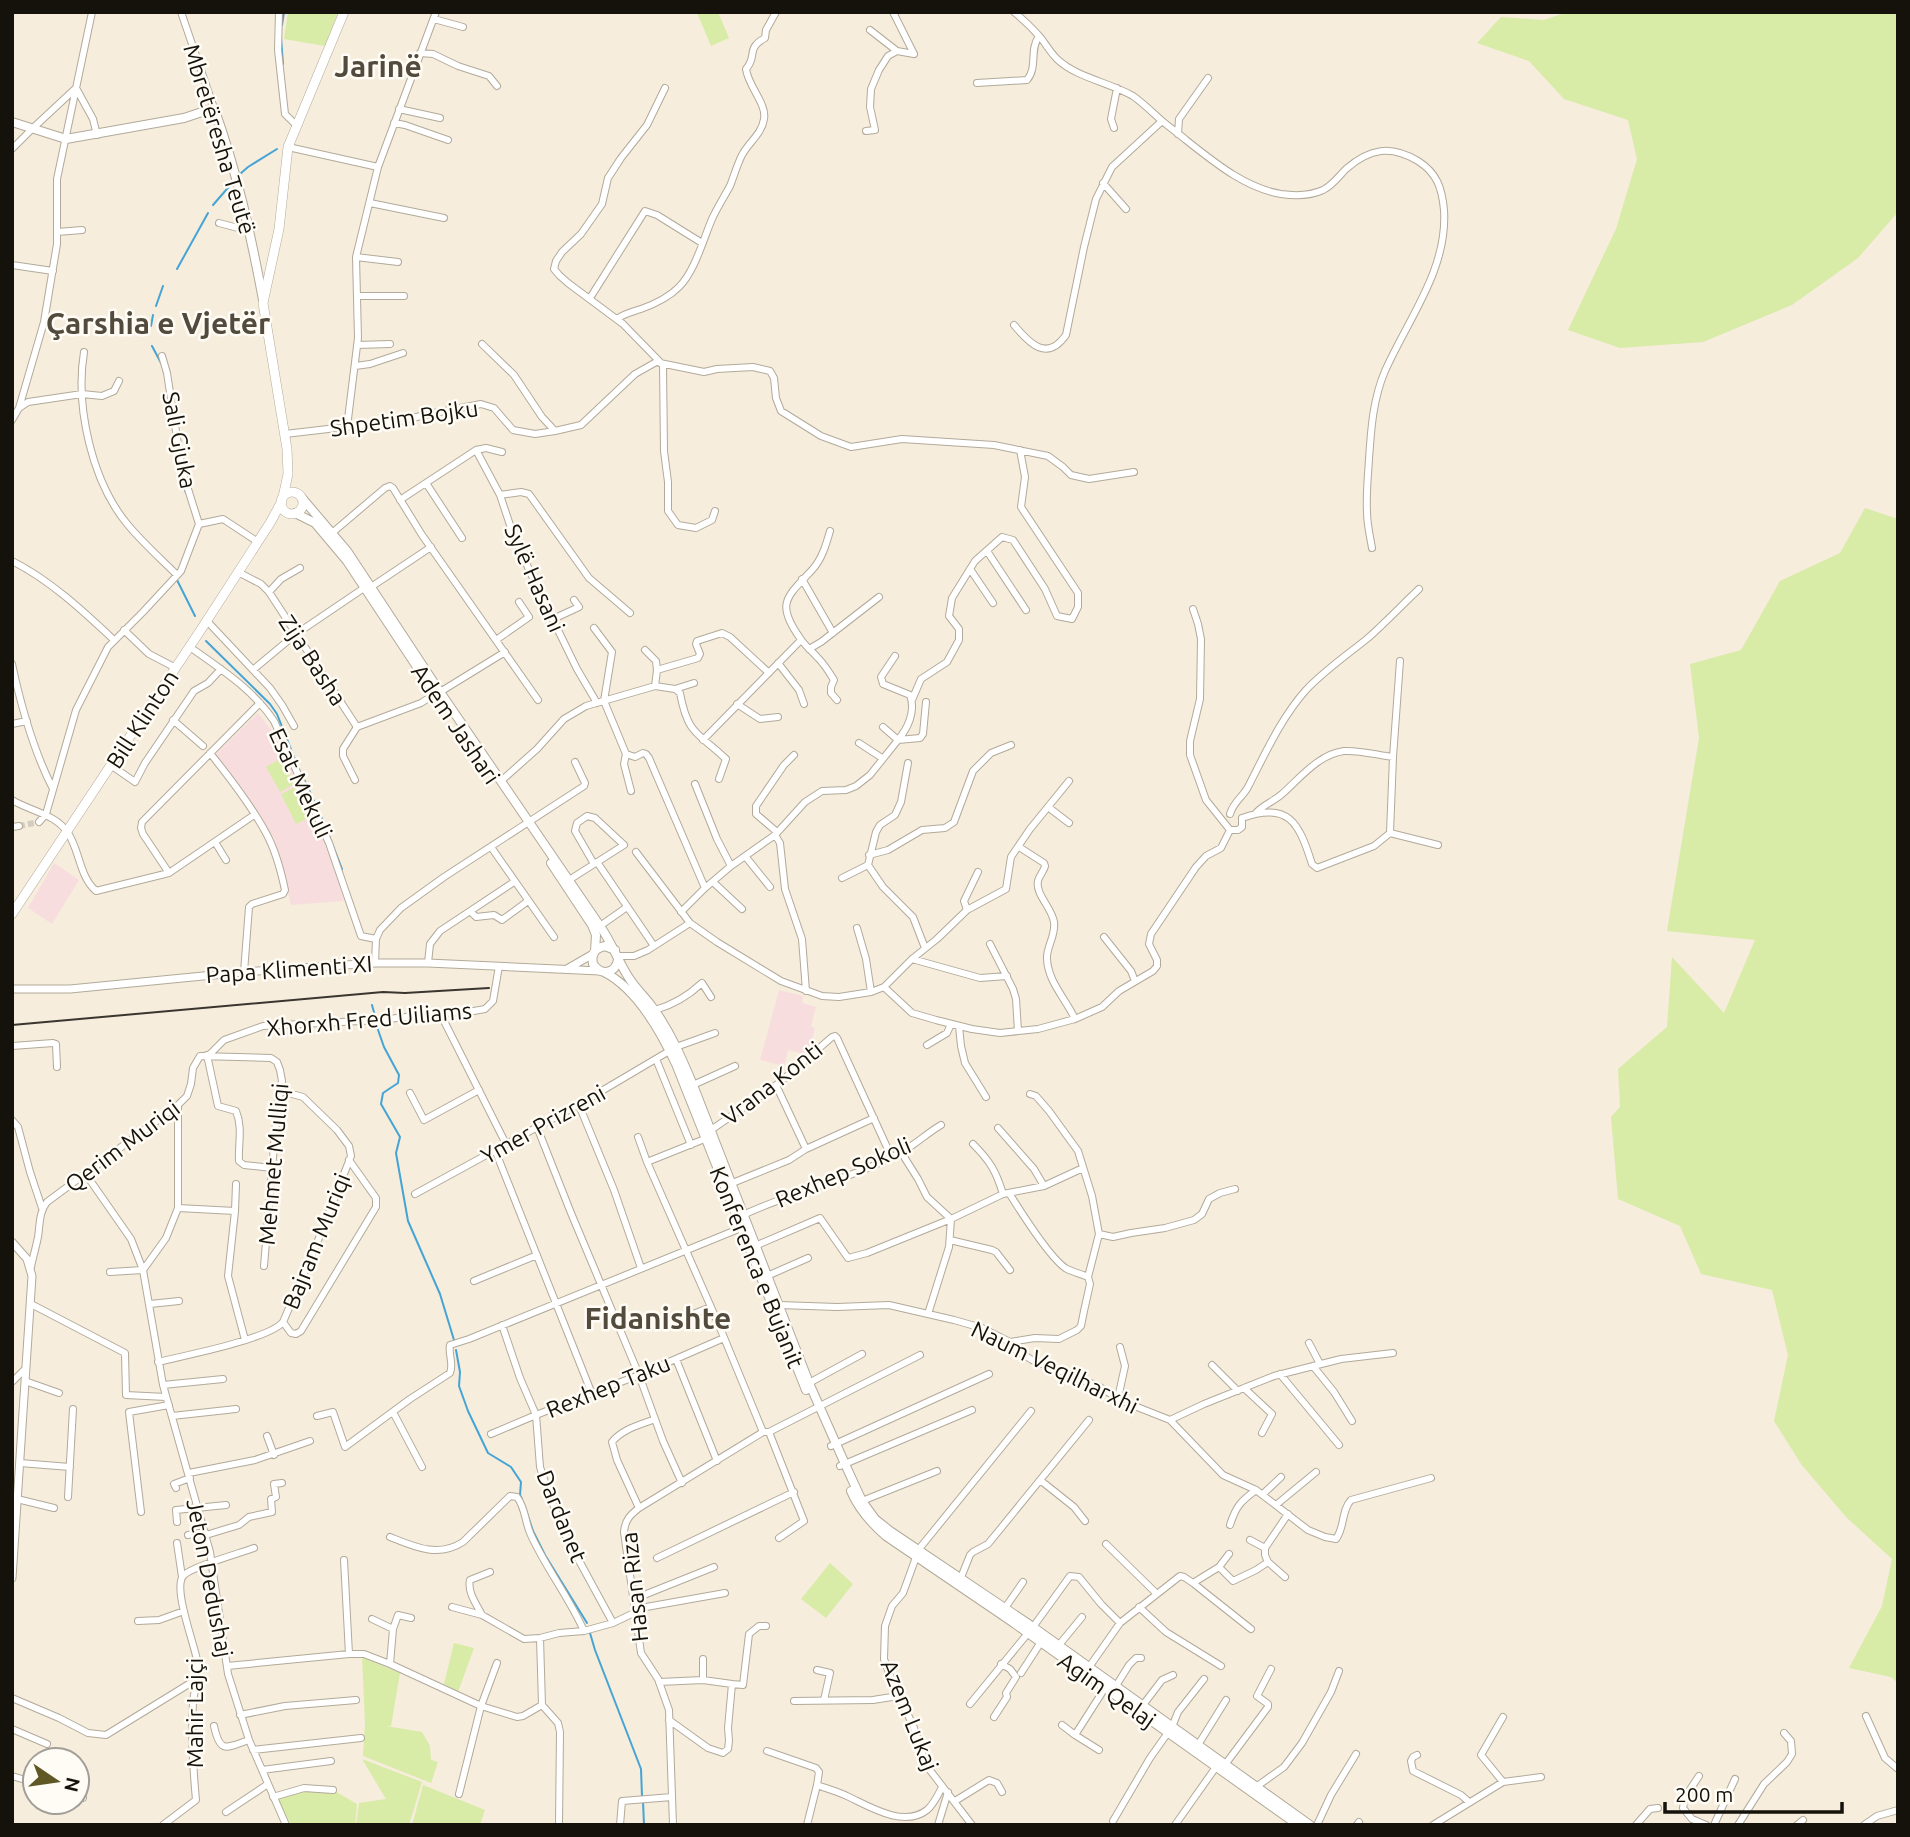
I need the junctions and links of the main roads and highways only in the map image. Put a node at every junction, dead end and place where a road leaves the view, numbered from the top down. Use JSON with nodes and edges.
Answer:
{"nodes":[{"id":1,"x":344,"y":12,"type":"edge"},
{"id":2,"x":12,"y":122,"type":"edge"},
{"id":3,"x":263,"y":303,"type":"junction"},
{"id":4,"x":288,"y":474,"type":"junction"},
{"id":5,"x":299,"y":496,"type":"junction"},
{"id":6,"x":282,"y":499,"type":"junction"},
{"id":7,"x":291,"y":513,"type":"junction"},
{"id":8,"x":270,"y":523,"type":"junction"},
{"id":9,"x":368,"y":588,"type":"junction"},
{"id":10,"x":437,"y":693,"type":"junction"},
{"id":11,"x":527,"y":824,"type":"junction"},
{"id":12,"x":12,"y":914,"type":"edge"},
{"id":13,"x":594,"y":952,"type":"junction"},
{"id":14,"x":617,"y":955,"type":"junction"},
{"id":15,"x":602,"y":972,"type":"junction"},
{"id":16,"x":673,"y":1049,"type":"junction"},
{"id":17,"x":708,"y":1137,"type":"junction"},
{"id":18,"x":728,"y":1185,"type":"junction"},
{"id":19,"x":776,"y":1306,"type":"junction"},
{"id":20,"x":817,"y":1408,"type":"junction"},
{"id":21,"x":842,"y":1465,"type":"junction"},
{"id":22,"x":918,"y":1553,"type":"junction"},
{"id":23,"x":960,"y":1582,"type":"junction"},
{"id":24,"x":1013,"y":1618,"type":"junction"},
{"id":25,"x":1030,"y":1630,"type":"junction"},
{"id":26,"x":1087,"y":1670,"type":"junction"},
{"id":27,"x":1170,"y":1730,"type":"junction"},
{"id":28,"x":1221,"y":1767,"type":"junction"},
{"id":29,"x":1287,"y":1818,"type":"edge"},
{"id":30,"x":1298,"y":1825,"type":"edge"},
{"id":31,"x":1310,"y":1825,"type":"edge"}],
"edges":[{"from":1,"to":3,"type":"main road"},
{"from":2,"to":3,"type":"main road","name":"Mbretëresha Teutë"},
{"from":3,"to":4,"type":"main road","name":"Mbretëresha Teutë"},
{"from":4,"to":5,"type":"main road","name":"Mbretëresha Teutë"},
{"from":4,"to":6,"type":"main road","name":"Mbretëresha Teutë"},
{"from":5,"to":6,"type":"main road"},
{"from":5,"to":7,"type":"main road"},
{"from":5,"to":9,"type":"main road","name":"Adem Jashari"},
{"from":6,"to":7,"type":"main road"},
{"from":6,"to":8,"type":"main road","name":"Bill Klinton"},
{"from":7,"to":8,"type":"main road","name":"Bill Klinton"},
{"from":7,"to":9,"type":"main road","name":"Adem Jashari"},
{"from":8,"to":12,"type":"main road","name":"Bill Klinton"},
{"from":9,"to":10,"type":"main road","name":"Adem Jashari"},
{"from":10,"to":11,"type":"main road","name":"Adem Jashari"},
{"from":10,"to":11,"type":"main road","name":"Adem Jashari"},
{"from":11,"to":13,"type":"main road","name":"Adem Jashari"},
{"from":11,"to":14,"type":"main road","name":"Adem Jashari"},
{"from":13,"to":14,"type":"main road"},
{"from":13,"to":15,"type":"main road"},
{"from":14,"to":15,"type":"main road"},
{"from":14,"to":16,"type":"main road","name":"Konferenca e Bujanit"},
{"from":15,"to":16,"type":"main road","name":"Konferenca e Bujanit"},
{"from":16,"to":17,"type":"main road","name":"Konferenca e Bujanit"},
{"from":16,"to":17,"type":"main road","name":"Konferenca e Bujanit"},
{"from":17,"to":18,"type":"main road","name":"Konferenca e Bujanit"},
{"from":18,"to":19,"type":"main road","name":"Konferenca e Bujanit"},
{"from":18,"to":19,"type":"main road","name":"Konferenca e Bujanit"},
{"from":19,"to":20,"type":"main road","name":"Konferenca e Bujanit"},
{"from":19,"to":20,"type":"main road","name":"Konferenca e Bujanit"},
{"from":20,"to":21,"type":"main road","name":"Konferenca e Bujanit"},
{"from":21,"to":22,"type":"main road","name":"Konferenca e Bujanit"},
{"from":21,"to":22,"type":"main road","name":"Konferenca e Bujanit"},
{"from":22,"to":23,"type":"main road","name":"Agim Qelaj"},
{"from":23,"to":24,"type":"main road","name":"Agim Qelaj"},
{"from":23,"to":24,"type":"main road","name":"Agim Qelaj"},
{"from":24,"to":25,"type":"main road","name":"Agim Qelaj"},
{"from":25,"to":26,"type":"main road","name":"Agim Qelaj"},
{"from":25,"to":26,"type":"main road","name":"Agim Qelaj"},
{"from":26,"to":27,"type":"main road","name":"Agim Qelaj"},
{"from":26,"to":27,"type":"main road","name":"Agim Qelaj"},
{"from":27,"to":28,"type":"main road","name":"Agim Qelaj"},
{"from":27,"to":28,"type":"main road","name":"Agim Qelaj"},
{"from":28,"to":29,"type":"main road","name":"Agim Qelaj"},
{"from":29,"to":30,"type":"main road","name":"Agim Qelaj"},
{"from":29,"to":31,"type":"main road","name":"Agim Qelaj"}]}
